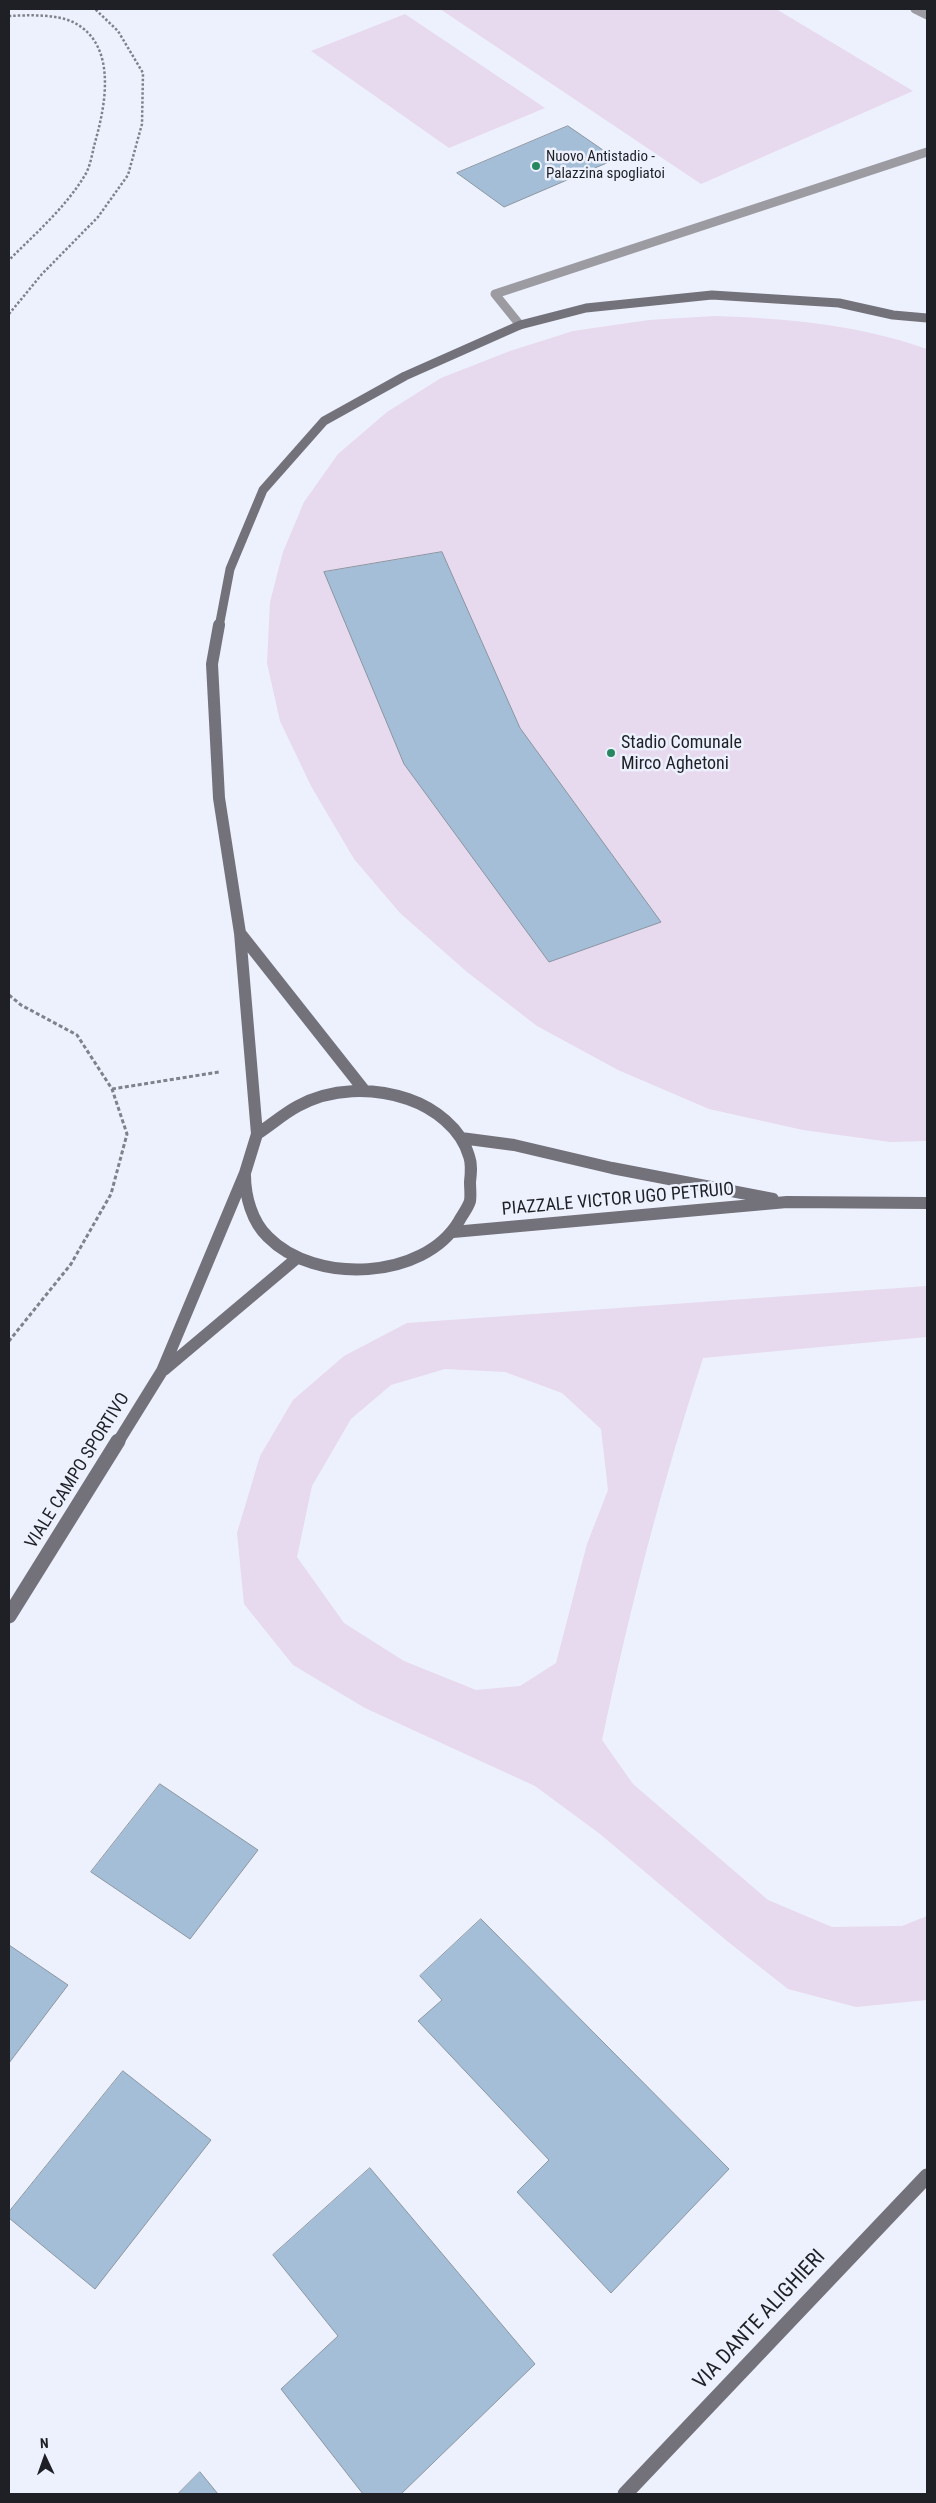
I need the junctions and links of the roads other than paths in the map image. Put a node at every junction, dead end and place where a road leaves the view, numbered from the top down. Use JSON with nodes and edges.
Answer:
{"nodes":[{"id":1,"x":915,"y":9,"type":"edge"},
{"id":2,"x":927,"y":15,"type":"edge"},
{"id":3,"x":927,"y":152,"type":"edge"},
{"id":4,"x":927,"y":318,"type":"edge"},
{"id":5,"x":520,"y":325,"type":"junction"},
{"id":6,"x":240,"y":933,"type":"junction"},
{"id":7,"x":364,"y":1090,"type":"junction"},
{"id":8,"x":257,"y":1134,"type":"junction"},
{"id":9,"x":462,"y":1138,"type":"junction"},
{"id":10,"x":245,"y":1173,"type":"junction"},
{"id":11,"x":787,"y":1202,"type":"junction"},
{"id":12,"x":927,"y":1203,"type":"edge"},
{"id":13,"x":453,"y":1232,"type":"junction"},
{"id":14,"x":297,"y":1258,"type":"junction"},
{"id":15,"x":162,"y":1371,"type":"junction"},
{"id":16,"x":9,"y":1616,"type":"edge"},
{"id":17,"x":927,"y":2176,"type":"edge"},
{"id":18,"x":625,"y":2494,"type":"edge"}],
"edges":[{"from":1,"to":2,"type":"lane"},
{"from":3,"to":5,"type":"lane"},
{"from":4,"to":5,"type":"street"},
{"from":5,"to":6,"type":"street"},
{"from":6,"to":7,"type":"street"},
{"from":6,"to":8,"type":"street"},
{"from":7,"to":8,"type":"street"},
{"from":7,"to":9,"type":"street"},
{"from":8,"to":10,"type":"street"},
{"from":9,"to":11,"type":"street","name":"PIAZZALE VICTOR UGO PETRUIO"},
{"from":9,"to":13,"type":"street"},
{"from":10,"to":14,"type":"street"},
{"from":10,"to":15,"type":"street","name":"VIALE CAMPO SPORTIVO"},
{"from":11,"to":12,"type":"street","name":"PIAZZALE VICTOR UGO PETRUIO"},
{"from":11,"to":13,"type":"street","name":"PIAZZALE VICTOR UGO PETRUIO"},
{"from":13,"to":14,"type":"street"},
{"from":14,"to":15,"type":"street","name":"VIALE CAMPO SPORTIVO"},
{"from":15,"to":16,"type":"street","name":"VIALE CAMPO SPORTIVO"},
{"from":17,"to":18,"type":"street","name":"VIA DANTE ALIGHIERI"}]}
